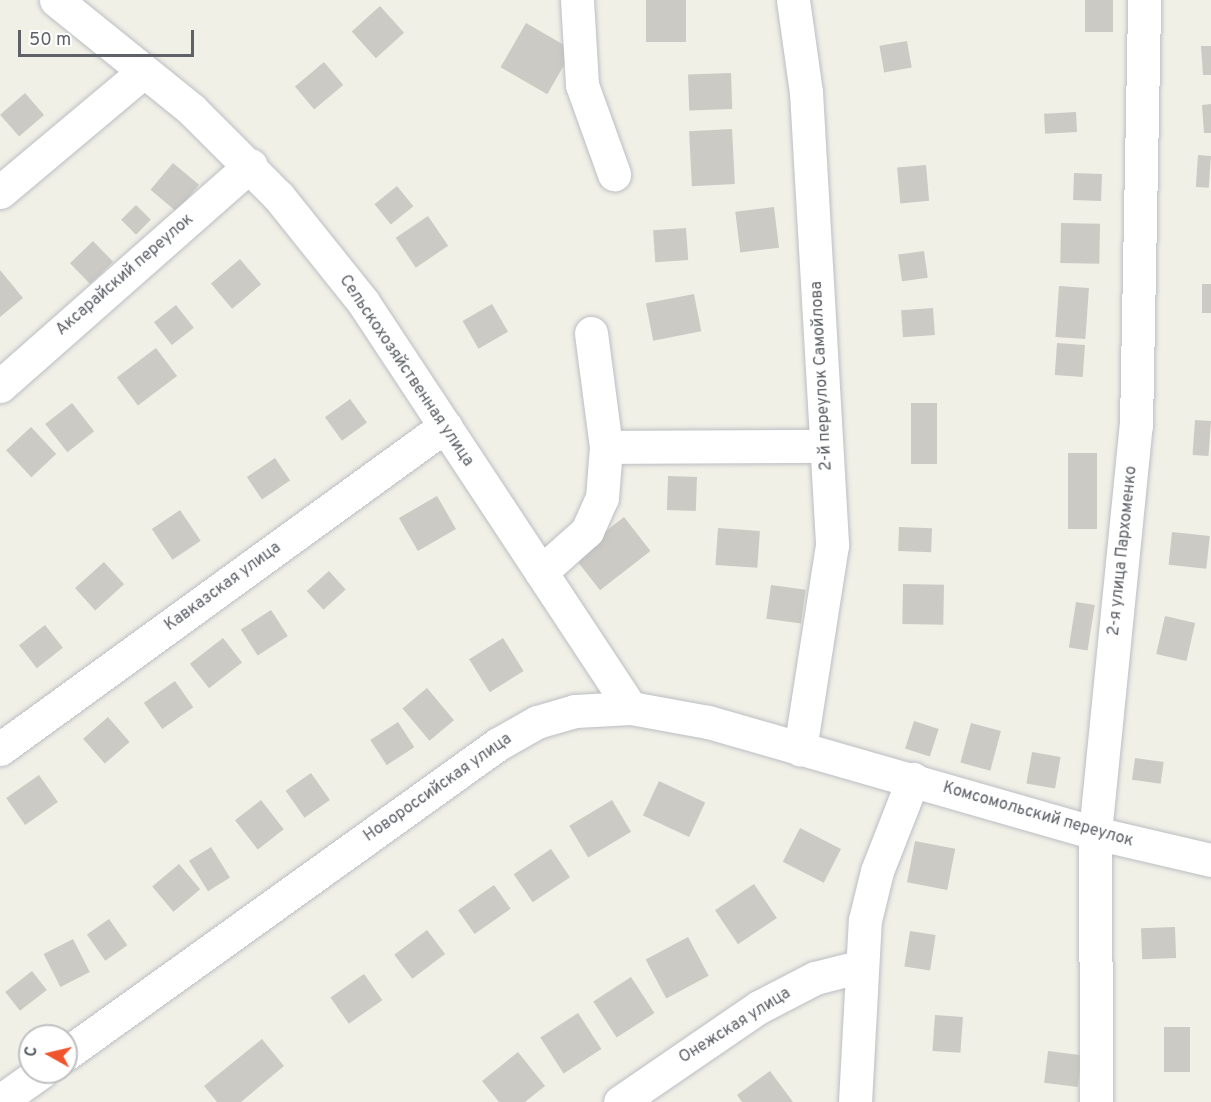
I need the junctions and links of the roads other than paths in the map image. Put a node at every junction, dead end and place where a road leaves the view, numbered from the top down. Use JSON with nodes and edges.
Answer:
{"nodes":[{"id":1,"x":56,"y":0,"type":"edge"},
{"id":2,"x":577,"y":0,"type":"edge"},
{"id":3,"x":794,"y":0,"type":"edge"},
{"id":4,"x":1144,"y":0,"type":"edge"},
{"id":5,"x":142,"y":73,"type":"junction"},
{"id":6,"x":251,"y":165,"type":"junction"},
{"id":7,"x":614,"y":174,"type":"dead end"},
{"id":8,"x":0,"y":192,"type":"edge"},
{"id":9,"x":591,"y":333,"type":"dead end"},
{"id":10,"x":0,"y":386,"type":"edge"},
{"id":11,"x":445,"y":426,"type":"junction"},
{"id":12,"x":826,"y":446,"type":"junction"},
{"id":13,"x":606,"y":447,"type":"junction"},
{"id":14,"x":541,"y":572,"type":"junction"},
{"id":15,"x":631,"y":708,"type":"junction"},
{"id":16,"x":0,"y":748,"type":"edge"},
{"id":17,"x":800,"y":750,"type":"junction"},
{"id":18,"x":866,"y":768,"type":"joint"},
{"id":19,"x":913,"y":779,"type":"junction"},
{"id":20,"x":1095,"y":833,"type":"junction"},
{"id":21,"x":1211,"y":860,"type":"edge"},
{"id":22,"x":858,"y":967,"type":"junction"},
{"id":23,"x":78,"y":1045,"type":"edge"},
{"id":24,"x":24,"y":1084,"type":"edge"},
{"id":25,"x":0,"y":1101,"type":"edge"},
{"id":26,"x":620,"y":1102,"type":"edge"},
{"id":27,"x":855,"y":1102,"type":"edge"},
{"id":28,"x":1096,"y":1102,"type":"edge"}],
"edges":[{"from":1,"to":5,"type":"street","name":"Сельскохозяйственная улица"},
{"from":2,"to":7,"type":"street"},
{"from":3,"to":12,"type":"street","name":"2-й переулок Самойлова"},
{"from":4,"to":20,"type":"street","name":"2-я улица Пархоменко"},
{"from":5,"to":6,"type":"street","name":"Сельскохозяйственная улица"},
{"from":5,"to":8,"type":"street"},
{"from":6,"to":10,"type":"street","name":"Аксарайский переулок"},
{"from":6,"to":11,"type":"street","name":"Сельскохозяйственная улица"},
{"from":9,"to":13,"type":"street"},
{"from":11,"to":14,"type":"street","name":"Сельскохозяйственная улица"},
{"from":11,"to":16,"type":"street","name":"Кавказская улица"},
{"from":12,"to":13,"type":"street"},
{"from":12,"to":17,"type":"street","name":"2-й переулок Самойлова"},
{"from":13,"to":14,"type":"street"},
{"from":14,"to":15,"type":"street","name":"Сельскохозяйственная улица"},
{"from":15,"to":17,"type":"street","name":"Новороссийская улица"},
{"from":15,"to":23,"type":"street","name":"Новороссийская улица"},
{"from":17,"to":18,"type":"street","name":"Новороссийская улица"},
{"from":18,"to":19,"type":"street","name":"Комсомольский переулок"},
{"from":19,"to":20,"type":"street","name":"Комсомольский переулок"},
{"from":19,"to":22,"type":"street"},
{"from":20,"to":21,"type":"street","name":"Комсомольский переулок"},
{"from":20,"to":28,"type":"street","name":"2-я улица Пархоменко"},
{"from":22,"to":26,"type":"street","name":"Онежская улица"},
{"from":22,"to":27,"type":"street"},
{"from":24,"to":25,"type":"street"}]}
